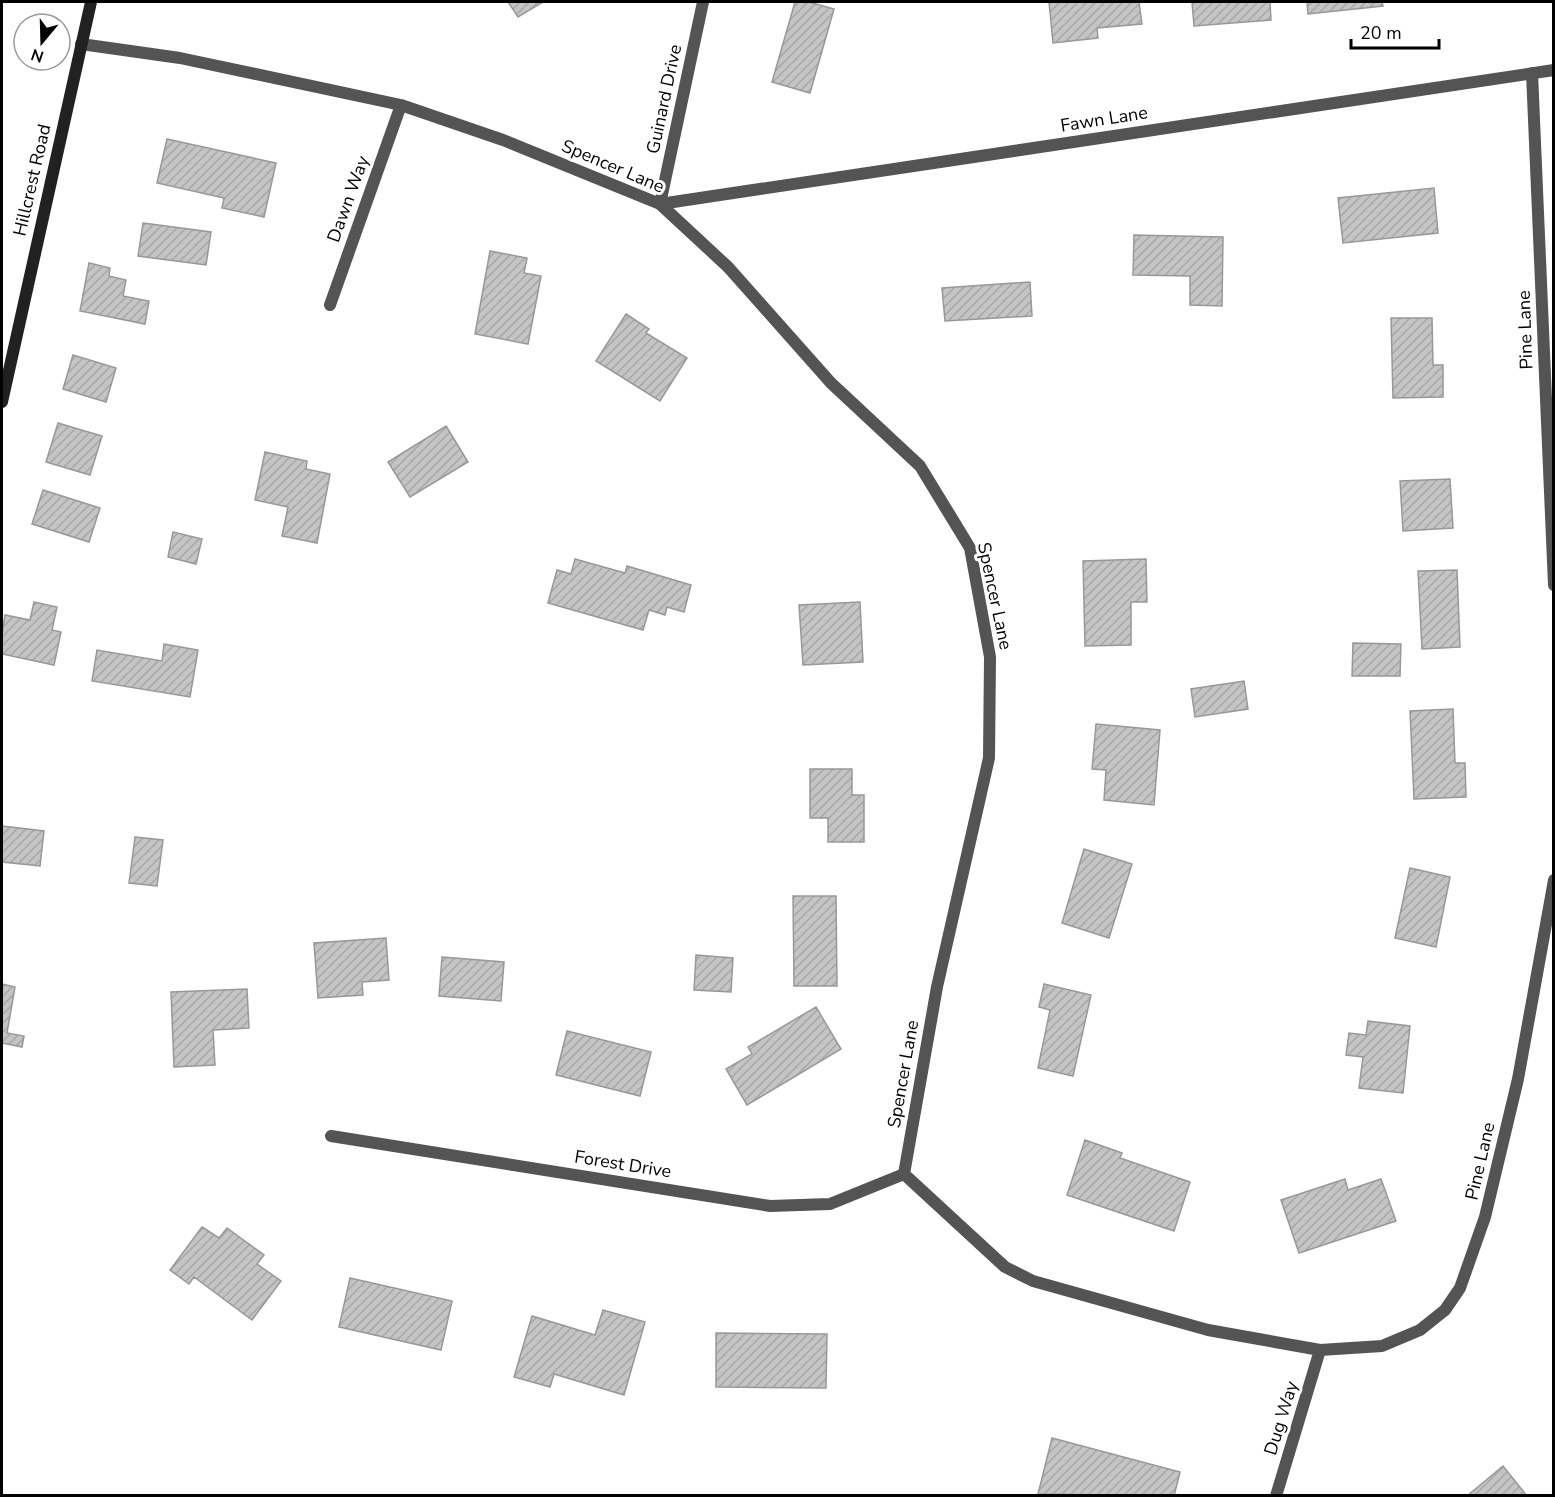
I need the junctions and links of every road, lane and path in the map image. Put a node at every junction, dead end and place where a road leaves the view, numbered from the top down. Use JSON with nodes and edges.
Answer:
{"nodes":[{"id":1,"x":91,"y":2,"type":"edge"},
{"id":2,"x":703,"y":2,"type":"edge"},
{"id":3,"x":81,"y":44,"type":"junction"},
{"id":4,"x":1554,"y":70,"type":"edge"},
{"id":5,"x":1532,"y":73,"type":"junction"},
{"id":6,"x":401,"y":105,"type":"junction"},
{"id":7,"x":660,"y":204,"type":"junction"},
{"id":8,"x":330,"y":304,"type":"dead end"},
{"id":9,"x":2,"y":402,"type":"edge"},
{"id":10,"x":1554,"y":585,"type":"edge"},
{"id":11,"x":1554,"y":880,"type":"edge"},
{"id":12,"x":331,"y":1136,"type":"dead end"},
{"id":13,"x":904,"y":1174,"type":"junction"},
{"id":14,"x":1320,"y":1350,"type":"junction"},
{"id":15,"x":1276,"y":1496,"type":"edge"}],
"edges":[{"from":1,"to":3,"type":"main road","name":"Hillcrest Road"},
{"from":2,"to":7,"type":"street","name":"Guinard Drive"},
{"from":3,"to":6,"type":"street","name":"Spencer Lane"},
{"from":3,"to":9,"type":"main road","name":"Hillcrest Road"},
{"from":4,"to":5,"type":"street","name":"Fawn Lane"},
{"from":5,"to":7,"type":"street","name":"Fawn Lane"},
{"from":5,"to":10,"type":"street","name":"Pine Lane"},
{"from":6,"to":7,"type":"street","name":"Spencer Lane"},
{"from":6,"to":8,"type":"street","name":"Dawn Way"},
{"from":7,"to":13,"type":"street","name":"Spencer Lane"},
{"from":11,"to":14,"type":"street","name":"Pine Lane"},
{"from":12,"to":13,"type":"street","name":"Forest Drive"},
{"from":13,"to":14,"type":"street"},
{"from":14,"to":15,"type":"street","name":"Dug Way"}]}
